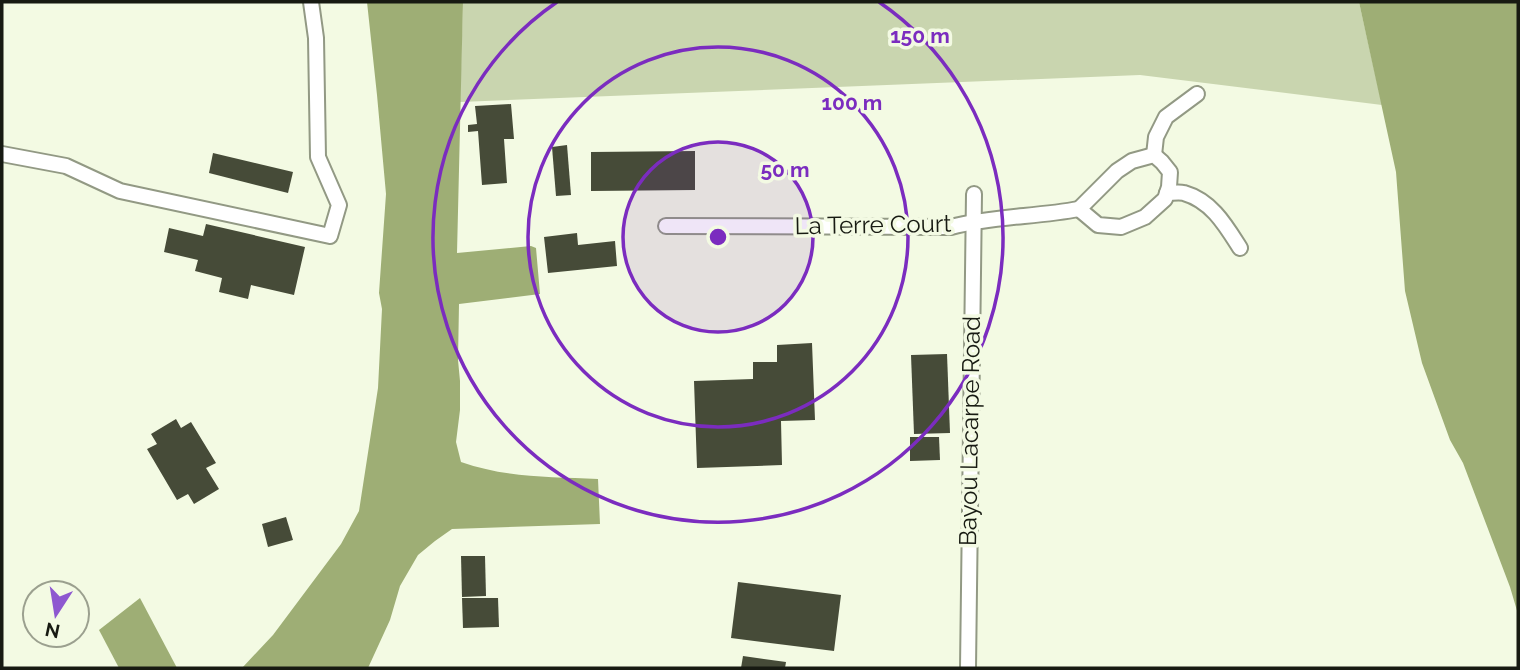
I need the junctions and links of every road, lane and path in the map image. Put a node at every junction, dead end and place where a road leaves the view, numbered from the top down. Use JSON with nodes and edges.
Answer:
{"nodes":[{"id":1,"x":311,"y":2,"type":"edge"},
{"id":2,"x":1197,"y":94,"type":"dead end"},
{"id":3,"x":2,"y":155,"type":"edge"},
{"id":4,"x":1154,"y":155,"type":"junction"},
{"id":5,"x":1167,"y":192,"type":"junction"},
{"id":6,"x":974,"y":194,"type":"dead end"},
{"id":7,"x":1079,"y":209,"type":"junction"},
{"id":8,"x":972,"y":222,"type":"junction"},
{"id":9,"x":666,"y":226,"type":"dead end"},
{"id":10,"x":1240,"y":248,"type":"dead end"},
{"id":11,"x":968,"y":668,"type":"edge"}],
"edges":[{"from":1,"to":3,"type":"street"},
{"from":2,"to":4,"type":"street"},
{"from":4,"to":5,"type":"street"},
{"from":4,"to":7,"type":"street"},
{"from":5,"to":7,"type":"street"},
{"from":5,"to":10,"type":"street"},
{"from":6,"to":8,"type":"street","name":"Bayou Lacarpe Road"},
{"from":7,"to":8,"type":"street","name":"La Terre Court"},
{"from":8,"to":9,"type":"street","name":"La Terre Court"},
{"from":8,"to":11,"type":"street","name":"Bayou Lacarpe Road"}]}
